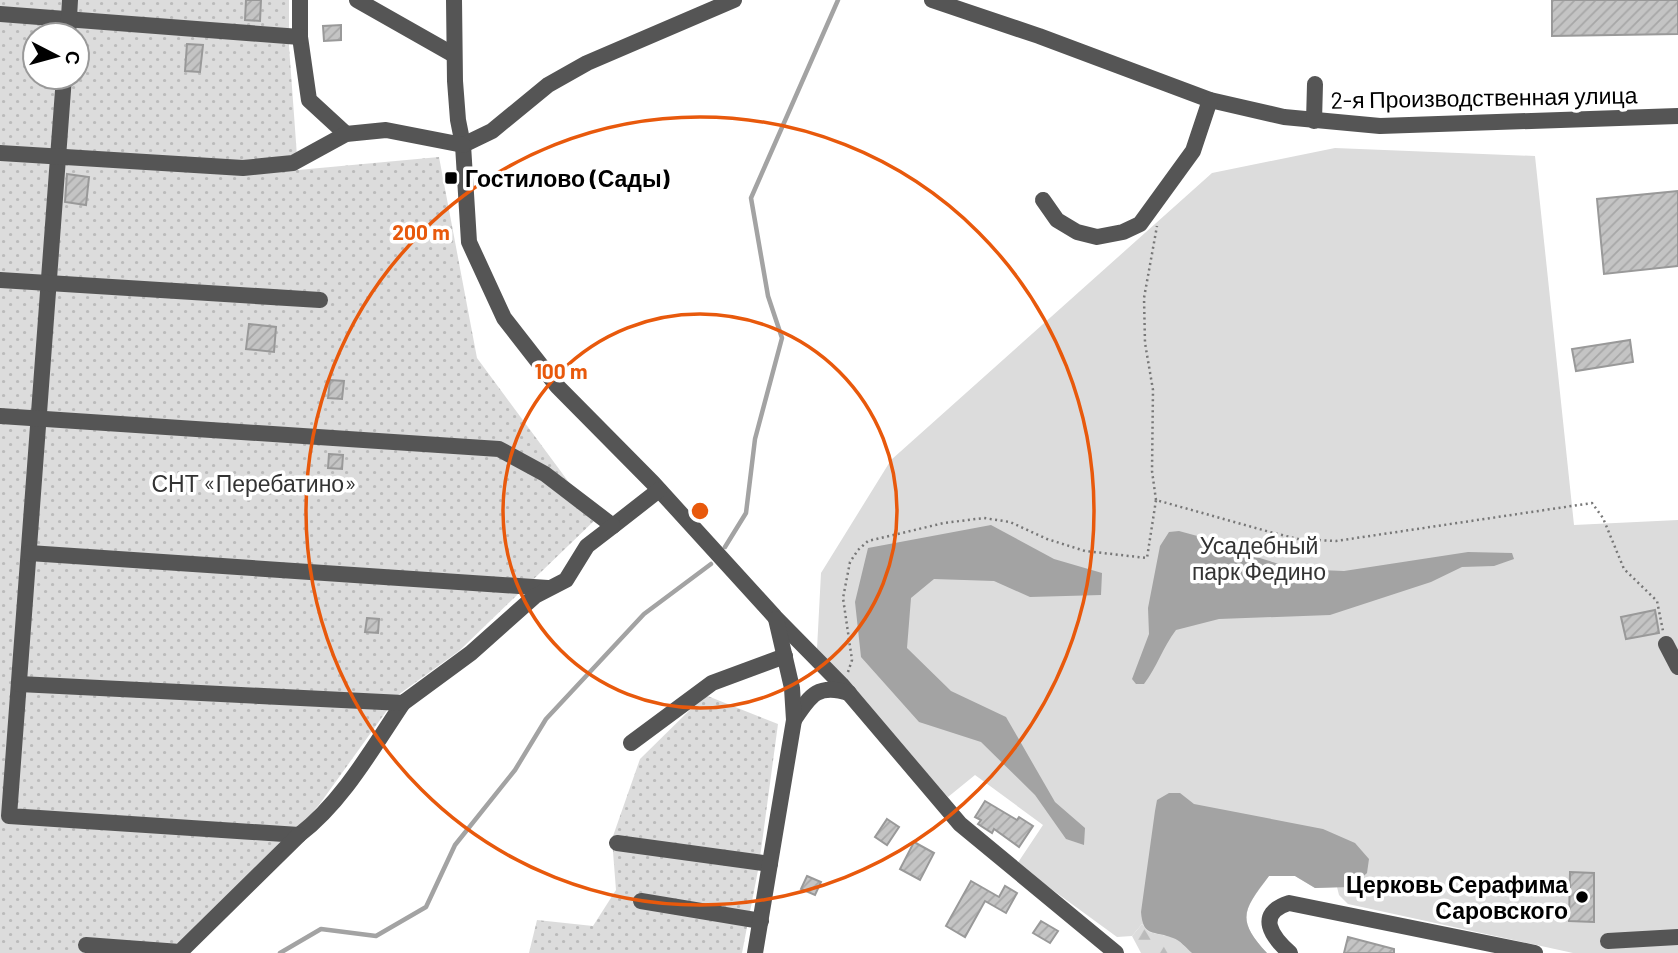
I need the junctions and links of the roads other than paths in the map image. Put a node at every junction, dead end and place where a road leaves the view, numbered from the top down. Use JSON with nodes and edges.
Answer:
{"nodes":[{"id":1,"x":70,"y":0,"type":"edge"},
{"id":2,"x":300,"y":0,"type":"edge"},
{"id":3,"x":357,"y":0,"type":"edge"},
{"id":4,"x":454,"y":0,"type":"edge"},
{"id":5,"x":734,"y":0,"type":"edge"},
{"id":6,"x":932,"y":0,"type":"edge"},
{"id":7,"x":0,"y":14,"type":"edge"},
{"id":8,"x":37,"y":21,"type":"edge"},
{"id":9,"x":68,"y":21,"type":"edge"},
{"id":10,"x":91,"y":28,"type":"edge"},
{"id":11,"x":300,"y":37,"type":"junction"},
{"id":12,"x":454,"y":55,"type":"junction"},
{"id":13,"x":1315,"y":84,"type":"dead end"},
{"id":14,"x":63,"y":91,"type":"edge"},
{"id":15,"x":1210,"y":100,"type":"junction"},
{"id":16,"x":1678,"y":117,"type":"edge"},
{"id":17,"x":1314,"y":121,"type":"junction"},
{"id":18,"x":346,"y":134,"type":"junction"},
{"id":19,"x":463,"y":145,"type":"junction"},
{"id":20,"x":0,"y":153,"type":"edge"},
{"id":21,"x":58,"y":157,"type":"junction"},
{"id":22,"x":1042,"y":200,"type":"dead end"},
{"id":23,"x":0,"y":280,"type":"edge"},
{"id":24,"x":49,"y":284,"type":"junction"},
{"id":25,"x":320,"y":300,"type":"dead end"},
{"id":26,"x":0,"y":416,"type":"edge"},
{"id":27,"x":39,"y":419,"type":"junction"},
{"id":28,"x":659,"y":490,"type":"junction"},
{"id":29,"x":613,"y":526,"type":"junction"},
{"id":30,"x":29,"y":553,"type":"junction"},
{"id":31,"x":551,"y":588,"type":"junction"},
{"id":32,"x":775,"y":617,"type":"junction"},
{"id":33,"x":1666,"y":644,"type":"road end"},
{"id":34,"x":785,"y":656,"type":"junction"},
{"id":35,"x":1678,"y":667,"type":"edge"},
{"id":36,"x":19,"y":684,"type":"junction"},
{"id":37,"x":845,"y":689,"type":"junction"},
{"id":38,"x":403,"y":704,"type":"junction"},
{"id":39,"x":794,"y":720,"type":"junction"},
{"id":40,"x":631,"y":743,"type":"dead end"},
{"id":41,"x":299,"y":835,"type":"junction"},
{"id":42,"x":617,"y":843,"type":"dead end"},
{"id":43,"x":770,"y":863,"type":"junction"},
{"id":44,"x":641,"y":901,"type":"dead end"},
{"id":45,"x":761,"y":921,"type":"junction"},
{"id":46,"x":1678,"y":937,"type":"edge"},
{"id":47,"x":1608,"y":942,"type":"dead end"},
{"id":48,"x":86,"y":945,"type":"dead end"},
{"id":49,"x":755,"y":953,"type":"edge"},
{"id":50,"x":1116,"y":953,"type":"edge"},
{"id":51,"x":1290,"y":953,"type":"edge"},
{"id":52,"x":1535,"y":953,"type":"edge"}],
"edges":[{"from":1,"to":9,"type":"street"},
{"from":2,"to":11,"type":"street"},
{"from":3,"to":12,"type":"street"},
{"from":4,"to":12,"type":"street"},
{"from":5,"to":19,"type":"street"},
{"from":6,"to":15,"type":"street","name":"2-я Производственная улица"},
{"from":7,"to":8,"type":"street"},
{"from":10,"to":11,"type":"street"},
{"from":11,"to":18,"type":"street"},
{"from":12,"to":19,"type":"street"},
{"from":13,"to":17,"type":"street"},
{"from":14,"to":21,"type":"street"},
{"from":15,"to":17,"type":"street","name":"2-я Производственная улица"},
{"from":15,"to":22,"type":"street"},
{"from":16,"to":17,"type":"street","name":"2-я Производственная улица"},
{"from":18,"to":19,"type":"street"},
{"from":18,"to":21,"type":"street"},
{"from":19,"to":28,"type":"street"},
{"from":20,"to":21,"type":"street"},
{"from":21,"to":24,"type":"street"},
{"from":23,"to":24,"type":"street"},
{"from":24,"to":25,"type":"street"},
{"from":24,"to":27,"type":"street"},
{"from":26,"to":27,"type":"street"},
{"from":27,"to":29,"type":"street"},
{"from":27,"to":30,"type":"street"},
{"from":28,"to":29,"type":"street"},
{"from":28,"to":32,"type":"street"},
{"from":29,"to":31,"type":"street"},
{"from":30,"to":31,"type":"street"},
{"from":30,"to":36,"type":"street"},
{"from":31,"to":38,"type":"street"},
{"from":32,"to":34,"type":"street"},
{"from":32,"to":37,"type":"street"},
{"from":33,"to":35,"type":"street"},
{"from":34,"to":39,"type":"street"},
{"from":34,"to":40,"type":"street"},
{"from":36,"to":38,"type":"street"},
{"from":36,"to":41,"type":"street"},
{"from":37,"to":39,"type":"street"},
{"from":37,"to":50,"type":"street"},
{"from":38,"to":41,"type":"street"},
{"from":39,"to":43,"type":"street"},
{"from":41,"to":48,"type":"street"},
{"from":42,"to":43,"type":"street"},
{"from":43,"to":45,"type":"street"},
{"from":44,"to":45,"type":"street"},
{"from":45,"to":49,"type":"street"},
{"from":46,"to":47,"type":"street"},
{"from":51,"to":52,"type":"street"}]}
